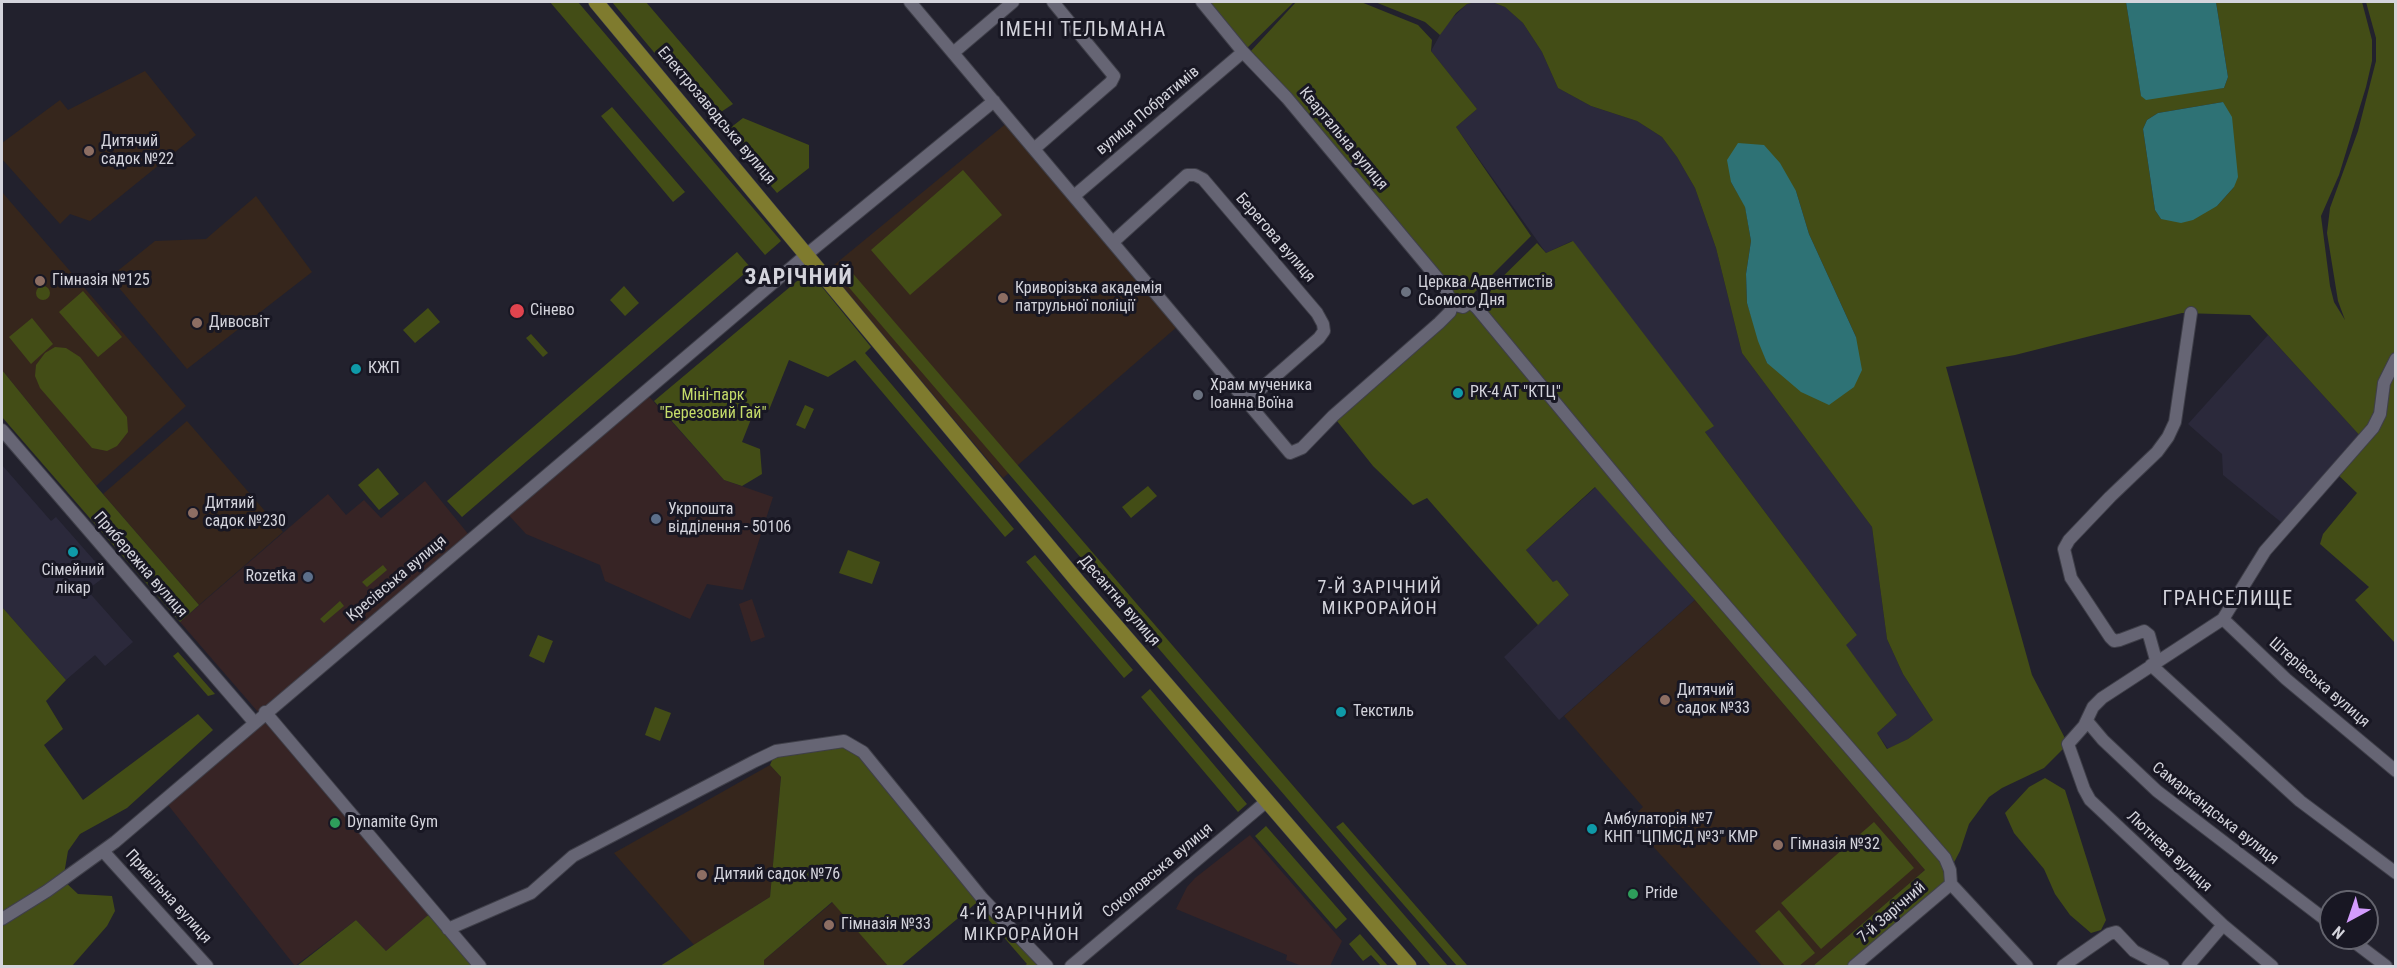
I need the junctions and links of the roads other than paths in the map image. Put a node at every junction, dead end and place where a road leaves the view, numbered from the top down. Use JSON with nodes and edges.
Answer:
{"nodes":[{"id":1,"x":596,"y":2,"type":"edge"},
{"id":2,"x":1013,"y":2,"type":"edge"},
{"id":3,"x":1053,"y":2,"type":"edge"},
{"id":4,"x":1202,"y":2,"type":"edge"},
{"id":5,"x":916,"y":3,"type":"edge"},
{"id":6,"x":953,"y":52,"type":"junction"},
{"id":7,"x":1243,"y":52,"type":"junction"},
{"id":8,"x":994,"y":101,"type":"junction"},
{"id":9,"x":1035,"y":149,"type":"junction"},
{"id":10,"x":1074,"y":196,"type":"junction"},
{"id":11,"x":1113,"y":242,"type":"junction"},
{"id":12,"x":806,"y":255,"type":"junction"},
{"id":13,"x":1452,"y":304,"type":"junction"},
{"id":14,"x":2191,"y":313,"type":"dead end"},
{"id":15,"x":2396,"y":359,"type":"edge"},
{"id":16,"x":1247,"y":401,"type":"junction"},
{"id":17,"x":2,"y":430,"type":"edge"},
{"id":18,"x":2223,"y":619,"type":"junction"},
{"id":19,"x":2153,"y":663,"type":"junction"},
{"id":20,"x":265,"y":712,"type":"junction"},
{"id":21,"x":2087,"y":721,"type":"junction"},
{"id":22,"x":254,"y":722,"type":"junction"},
{"id":23,"x":2396,"y":771,"type":"edge"},
{"id":24,"x":1267,"y":801,"type":"junction"},
{"id":25,"x":103,"y":851,"type":"junction"},
{"id":26,"x":2396,"y":873,"type":"edge"},
{"id":27,"x":1951,"y":884,"type":"junction"},
{"id":28,"x":2319,"y":915,"type":"edge"},
{"id":29,"x":2,"y":919,"type":"edge"},
{"id":30,"x":2223,"y":925,"type":"junction"},
{"id":31,"x":448,"y":929,"type":"junction"},
{"id":32,"x":2365,"y":950,"type":"edge"},
{"id":33,"x":207,"y":966,"type":"edge"},
{"id":34,"x":480,"y":966,"type":"edge"},
{"id":35,"x":1047,"y":966,"type":"edge"},
{"id":36,"x":1071,"y":966,"type":"edge"},
{"id":37,"x":1409,"y":966,"type":"edge"},
{"id":38,"x":1854,"y":966,"type":"edge"},
{"id":39,"x":2027,"y":966,"type":"edge"},
{"id":40,"x":2063,"y":966,"type":"edge"},
{"id":41,"x":2163,"y":966,"type":"edge"},
{"id":42,"x":2188,"y":966,"type":"edge"},
{"id":43,"x":2272,"y":966,"type":"edge"},
{"id":44,"x":2386,"y":966,"type":"edge"}],
"edges":[{"from":1,"to":12,"type":"main road","name":"Електрозаводська вулиця"},
{"from":2,"to":6,"type":"street"},
{"from":3,"to":9,"type":"street"},
{"from":4,"to":7,"type":"street","name":"Квартальна вулиця"},
{"from":5,"to":6,"type":"street"},
{"from":6,"to":8,"type":"street"},
{"from":7,"to":10,"type":"street","name":"вулиця Побратимів"},
{"from":7,"to":13,"type":"street","name":"Квартальна вулиця"},
{"from":8,"to":9,"type":"street"},
{"from":8,"to":12,"type":"street"},
{"from":9,"to":10,"type":"street"},
{"from":10,"to":11,"type":"street"},
{"from":11,"to":16,"type":"street"},
{"from":11,"to":16,"type":"street","name":"Берегова вулиця"},
{"from":12,"to":20,"type":"street","name":"Кресівська вулиця"},
{"from":12,"to":24,"type":"main road","name":"Десантна вулиця"},
{"from":13,"to":16,"type":"street"},
{"from":13,"to":27,"type":"street"},
{"from":14,"to":19,"type":"street"},
{"from":15,"to":18,"type":"street"},
{"from":17,"to":22,"type":"street","name":"Прибережна вулиця"},
{"from":18,"to":19,"type":"street"},
{"from":18,"to":23,"type":"street","name":"Штерівська вулиця"},
{"from":19,"to":21,"type":"street"},
{"from":19,"to":26,"type":"street"},
{"from":20,"to":22,"type":"street","name":"Кресівська вулиця"},
{"from":20,"to":31,"type":"street"},
{"from":21,"to":28,"type":"street","name":"Самаркандська вулиця"},
{"from":21,"to":30,"type":"street","name":"Лютнева вулиця"},
{"from":22,"to":25,"type":"street","name":"Кресівська вулиця"},
{"from":24,"to":36,"type":"street","name":"Соколовська вулиця"},
{"from":24,"to":37,"type":"main road","name":"Десантна вулиця"},
{"from":25,"to":29,"type":"street","name":"Кресівська вулиця"},
{"from":25,"to":33,"type":"street","name":"Привільна вулиця"},
{"from":27,"to":38,"type":"street","name":"7-й Зарічний"},
{"from":27,"to":39,"type":"street"},
{"from":30,"to":42,"type":"street"},
{"from":30,"to":43,"type":"street","name":"Лютнева вулиця"},
{"from":31,"to":34,"type":"street"},
{"from":31,"to":35,"type":"street"},
{"from":32,"to":44,"type":"street"},
{"from":40,"to":41,"type":"street"}]}
